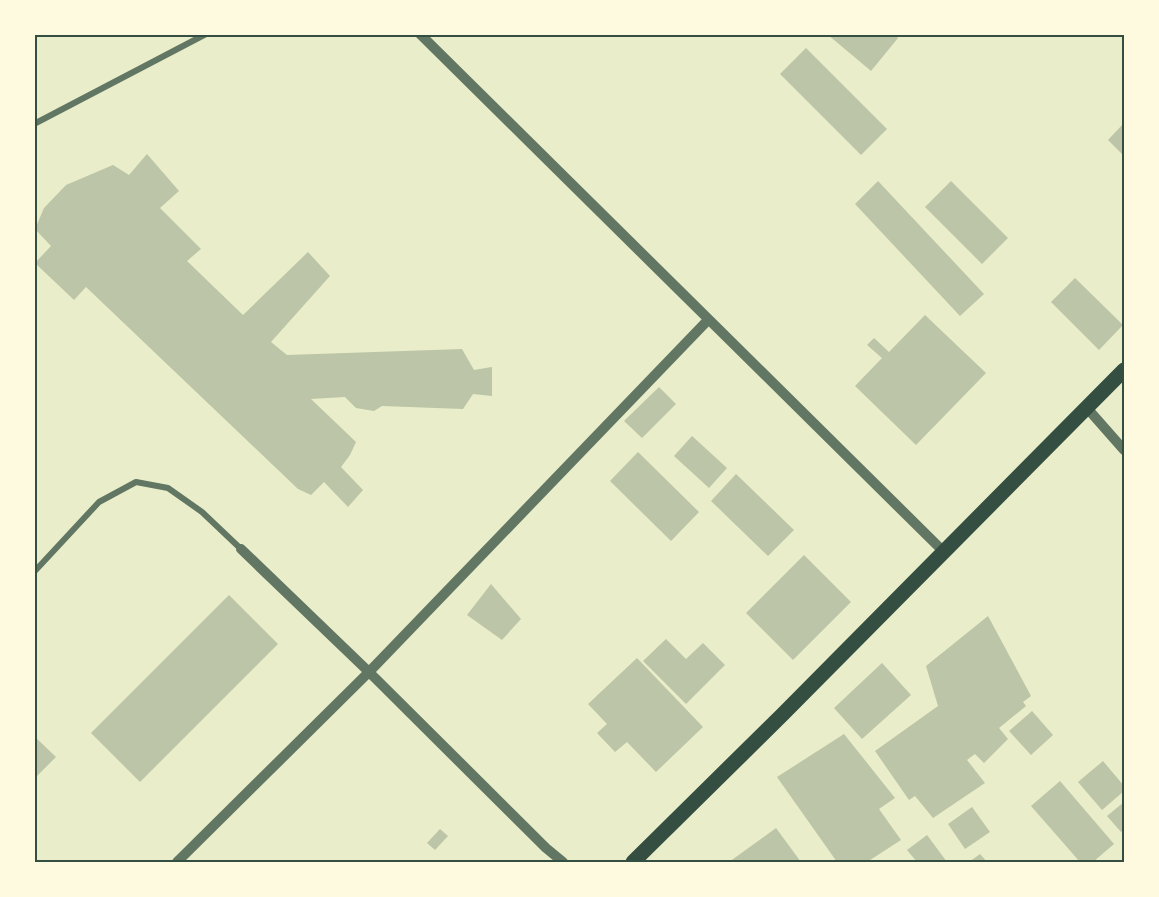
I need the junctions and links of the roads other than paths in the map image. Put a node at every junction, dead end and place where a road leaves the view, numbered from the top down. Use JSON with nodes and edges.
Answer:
{"nodes":[{"id":1,"x":206,"y":34,"type":"edge"},
{"id":2,"x":420,"y":34,"type":"edge"},
{"id":3,"x":34,"y":124,"type":"edge"},
{"id":4,"x":708,"y":320,"type":"junction"},
{"id":5,"x":1125,"y":370,"type":"edge"},
{"id":6,"x":1087,"y":408,"type":"junction"},
{"id":7,"x":1125,"y":450,"type":"edge"},
{"id":8,"x":241,"y":549,"type":"joint"},
{"id":9,"x":944,"y":552,"type":"junction"},
{"id":10,"x":34,"y":572,"type":"edge"},
{"id":11,"x":369,"y":672,"type":"junction"},
{"id":12,"x":177,"y":862,"type":"edge"},
{"id":13,"x":563,"y":862,"type":"edge"},
{"id":14,"x":633,"y":862,"type":"edge"}],
"edges":[{"from":1,"to":3,"type":"street"},
{"from":2,"to":4,"type":"street"},
{"from":4,"to":9,"type":"street"},
{"from":4,"to":11,"type":"street"},
{"from":5,"to":6,"type":"main road"},
{"from":6,"to":7,"type":"street"},
{"from":6,"to":9,"type":"main road"},
{"from":8,"to":10,"type":"street"},
{"from":8,"to":11,"type":"street"},
{"from":9,"to":14,"type":"main road"},
{"from":11,"to":12,"type":"street"},
{"from":11,"to":13,"type":"street"}]}
